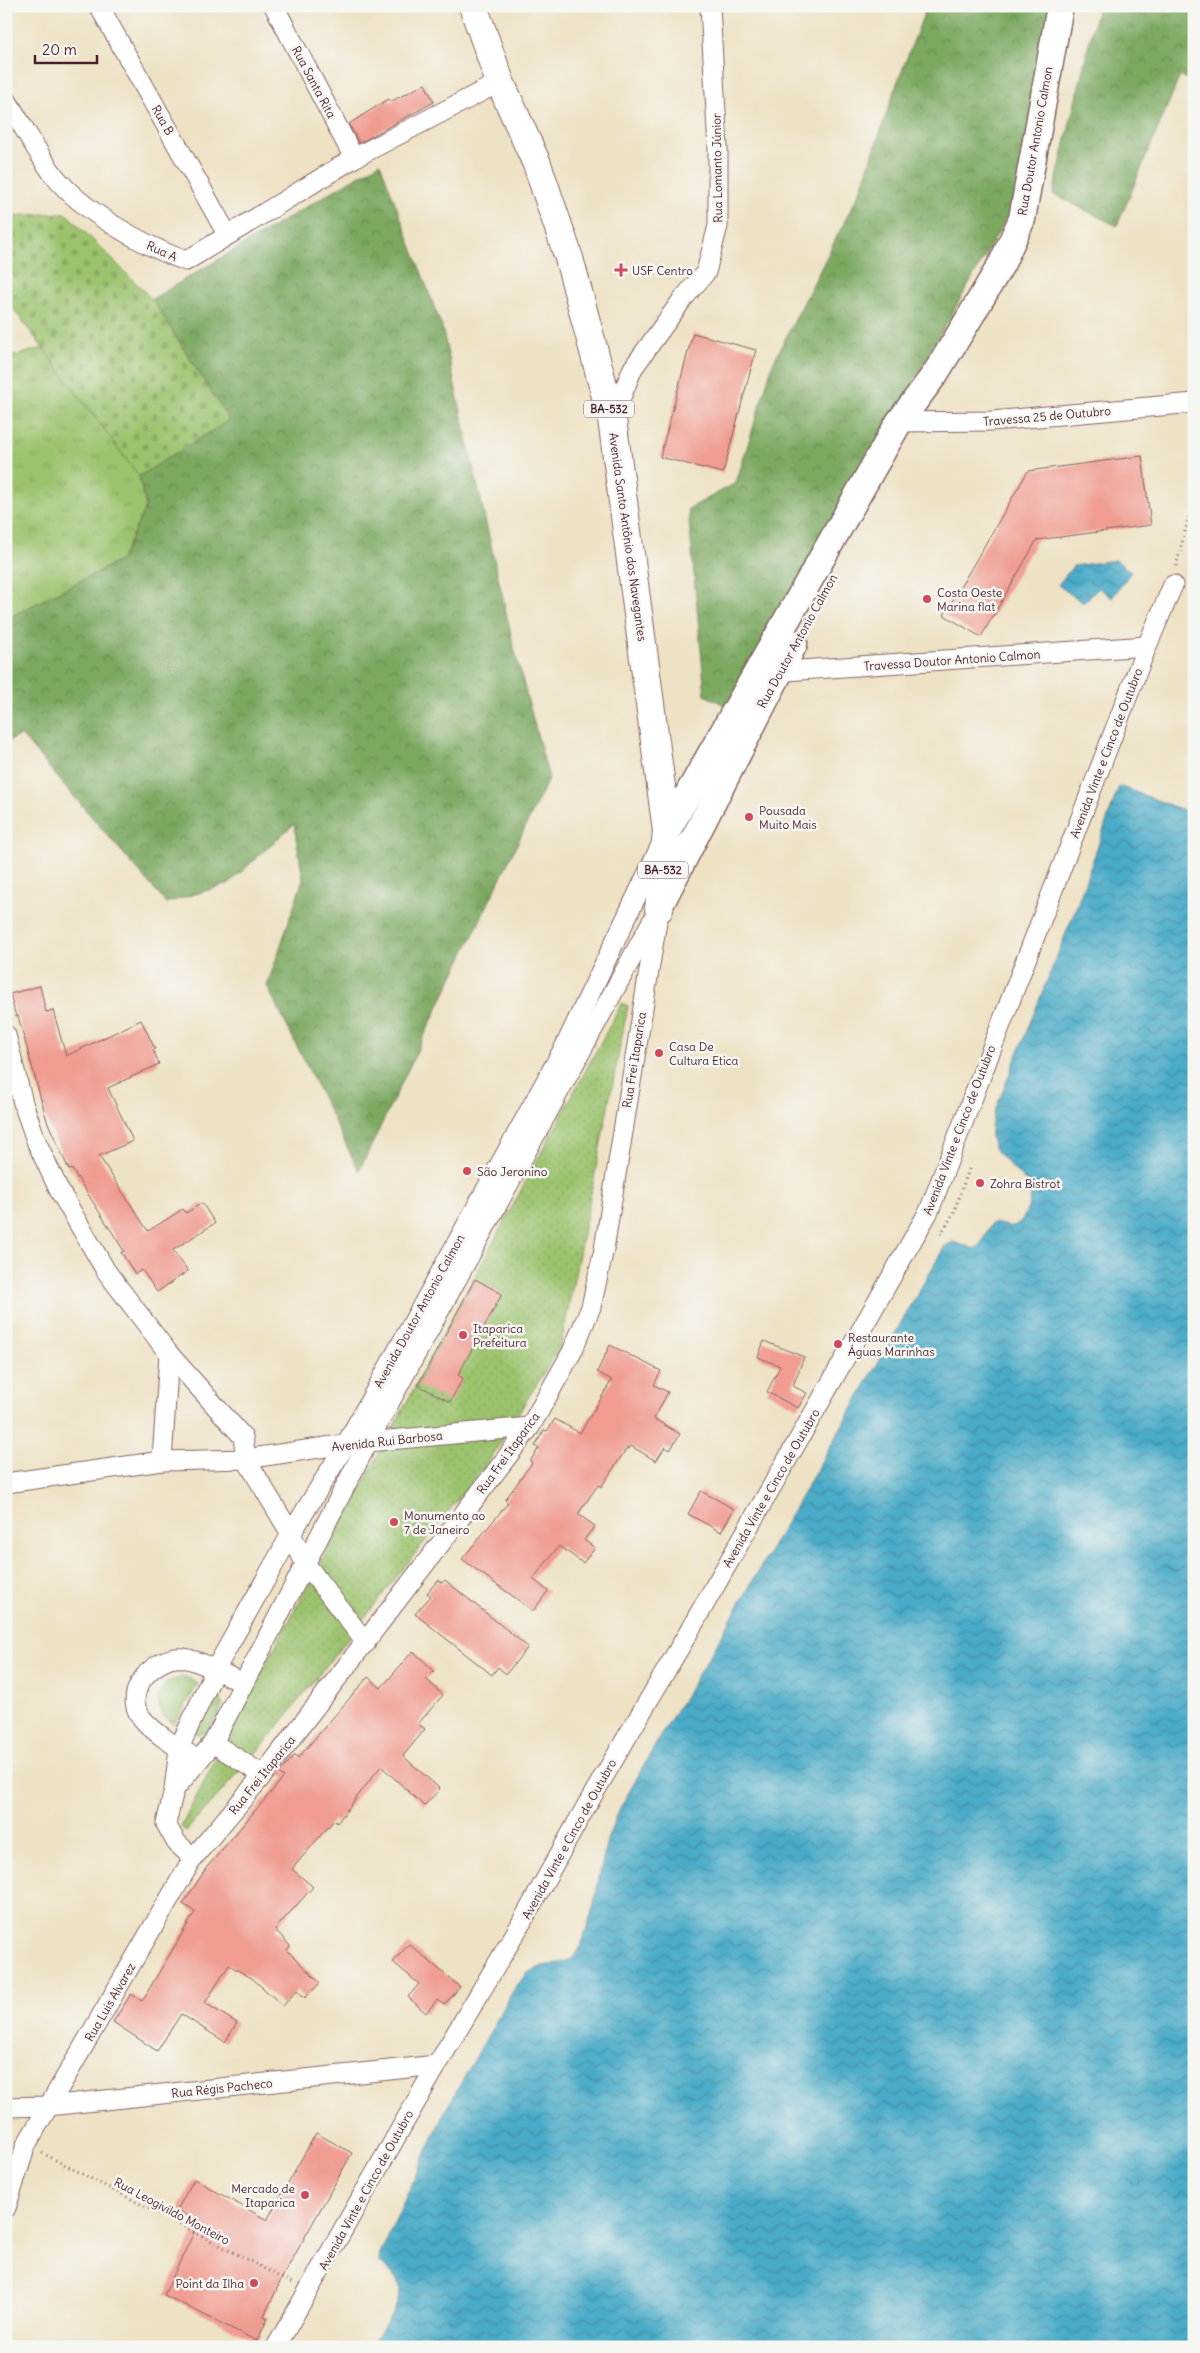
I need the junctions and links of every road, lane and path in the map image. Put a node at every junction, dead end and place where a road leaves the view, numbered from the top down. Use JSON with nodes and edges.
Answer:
{"nodes":[{"id":1,"x":99,"y":6,"type":"edge"},
{"id":2,"x":274,"y":6,"type":"edge"},
{"id":3,"x":710,"y":6,"type":"edge"},
{"id":4,"x":1060,"y":6,"type":"edge"},
{"id":5,"x":475,"y":7,"type":"edge"},
{"id":6,"x":500,"y":82,"type":"junction"},
{"id":7,"x":6,"y":100,"type":"edge"},
{"id":8,"x":354,"y":158,"type":"junction"},
{"id":9,"x":228,"y":234,"type":"junction"},
{"id":10,"x":1194,"y":403,"type":"edge"},
{"id":11,"x":612,"y":419,"type":"junction"},
{"id":12,"x":910,"y":422,"type":"junction"},
{"id":13,"x":1194,"y":497,"type":"edge"},
{"id":14,"x":1173,"y":585,"type":"joint"},
{"id":15,"x":1147,"y":646,"type":"junction"},
{"id":16,"x":768,"y":672,"type":"junction"},
{"id":17,"x":667,"y":831,"type":"junction"},
{"id":18,"x":658,"y":909,"type":"junction"},
{"id":19,"x":6,"y":1035,"type":"edge"},
{"id":20,"x":571,"y":1051,"type":"junction"},
{"id":21,"x":493,"y":1197,"type":"junction"},
{"id":22,"x":169,"y":1354,"type":"junction"},
{"id":23,"x":530,"y":1427,"type":"junction"},
{"id":24,"x":368,"y":1442,"type":"junction"},
{"id":25,"x":346,"y":1444,"type":"junction"},
{"id":26,"x":246,"y":1459,"type":"junction"},
{"id":27,"x":162,"y":1461,"type":"junction"},
{"id":28,"x":6,"y":1483,"type":"edge"},
{"id":29,"x":291,"y":1534,"type":"junction"},
{"id":30,"x":305,"y":1563,"type":"junction"},
{"id":31,"x":366,"y":1643,"type":"junction"},
{"id":32,"x":215,"y":1670,"type":"junction"},
{"id":33,"x":243,"y":1684,"type":"junction"},
{"id":34,"x":213,"y":1743,"type":"junction"},
{"id":35,"x":179,"y":1748,"type":"junction"},
{"id":36,"x":199,"y":1761,"type":"junction"},
{"id":37,"x":263,"y":1775,"type":"junction"},
{"id":38,"x":174,"y":1790,"type":"junction"},
{"id":39,"x":193,"y":1858,"type":"junction"},
{"id":40,"x":437,"y":2065,"type":"junction"},
{"id":41,"x":48,"y":2106,"type":"junction"},
{"id":42,"x":6,"y":2107,"type":"edge"},
{"id":43,"x":26,"y":2145,"type":"junction"},
{"id":44,"x":6,"y":2208,"type":"edge"},
{"id":45,"x":309,"y":2292,"type":"junction"},
{"id":46,"x":276,"y":2347,"type":"edge"}],
"edges":[{"from":1,"to":9,"type":"street","name":"Rua B"},
{"from":2,"to":8,"type":"street","name":"Rua Santa Rita"},
{"from":3,"to":11,"type":"street","name":"Rua Lomanto Júnior"},
{"from":4,"to":12,"type":"street","name":"Rua Doutor Antonio Calmon"},
{"from":5,"to":6,"type":"main road","name":"Avenida Santo Antônio dos Navegantes","number":"BA-532"},
{"from":6,"to":8,"type":"street","name":"Rua A"},
{"from":6,"to":11,"type":"main road","name":"Avenida Santo Antônio dos Navegantes","number":"BA-532"},
{"from":7,"to":9,"type":"street","name":"Rua A"},
{"from":8,"to":9,"type":"street","name":"Rua A"},
{"from":10,"to":12,"type":"street","name":"Travessa 25 de Outubro"},
{"from":11,"to":17,"type":"main road","name":"Avenida Santo Antônio dos Navegantes","number":"BA-532"},
{"from":12,"to":16,"type":"street","name":"Rua Doutor Antonio Calmon"},
{"from":13,"to":14,"type":"path"},
{"from":14,"to":15,"type":"street","name":"Avenida Vinte e Cinco de Outubro"},
{"from":15,"to":16,"type":"street","name":"Travessa Doutor Antonio Calmon"},
{"from":15,"to":40,"type":"street","name":"Avenida Vinte e Cinco de Outubro"},
{"from":16,"to":17,"type":"street","name":"Rua Doutor Antonio Calmon"},
{"from":16,"to":18,"type":"street","name":"Rua Doutor Antonio Calmon"},
{"from":17,"to":18,"type":"main road","name":"Avenida Santo Antônio dos Navegantes","number":"BA-532"},
{"from":17,"to":20,"type":"street","name":"Avenida Doutor Antonio Calmon","number":"BA-532"},
{"from":18,"to":20,"type":"street","name":"Avenida Doutor Antonio Calmon","number":"BA-532"},
{"from":18,"to":23,"type":"street","name":"Rua Frei Itaparica","number":"BA-532"},
{"from":19,"to":22,"type":"street"},
{"from":20,"to":21,"type":"street","name":"Avenida Doutor Antonio Calmon","number":"BA-532"},
{"from":21,"to":24,"type":"street","name":"Avenida Doutor Antonio Calmon","number":"BA-532"},
{"from":21,"to":25,"type":"street","name":"Avenida Doutor Antonio Calmon","number":"BA-532"},
{"from":22,"to":26,"type":"street"},
{"from":22,"to":27,"type":"street"},
{"from":23,"to":24,"type":"street","name":"Avenida Rui Barbosa"},
{"from":23,"to":31,"type":"street","name":"Rua Frei Itaparica","number":"BA-532"},
{"from":24,"to":25,"type":"street","name":"Avenida Rui Barbosa"},
{"from":24,"to":30,"type":"street","name":"Avenida Doutor Antonio Calmon","number":"BA-532"},
{"from":25,"to":26,"type":"street","name":"Avenida Rui Barbosa"},
{"from":25,"to":29,"type":"street","name":"Avenida Doutor Antonio Calmon","number":"BA-532"},
{"from":26,"to":27,"type":"street","name":"Avenida Rui Barbosa"},
{"from":26,"to":29,"type":"street"},
{"from":27,"to":28,"type":"street","name":"Avenida Rui Barbosa"},
{"from":29,"to":30,"type":"street"},
{"from":29,"to":32,"type":"street","name":"Avenida Doutor Antonio Calmon","number":"BA-532"},
{"from":30,"to":31,"type":"street"},
{"from":30,"to":33,"type":"street","name":"Avenida Doutor Antonio Calmon","number":"BA-532"},
{"from":31,"to":37,"type":"street","name":"Rua Frei Itaparica","number":"BA-532"},
{"from":32,"to":33,"type":"street"},
{"from":32,"to":35,"type":"street","name":"Avenida Doutor Antonio Calmon","number":"BA-532"},
{"from":32,"to":35,"type":"street"},
{"from":33,"to":34,"type":"street","name":"Avenida Doutor Antonio Calmon","number":"BA-532"},
{"from":34,"to":36,"type":"street","name":"Avenida Doutor Antonio Calmon","number":"BA-532"},
{"from":34,"to":37,"type":"street"},
{"from":35,"to":36,"type":"street"},
{"from":35,"to":38,"type":"street","name":"Avenida Doutor Antonio Calmon","number":"BA-532"},
{"from":36,"to":38,"type":"street","name":"Avenida Doutor Antonio Calmon","number":"BA-532"},
{"from":37,"to":39,"type":"street","name":"Rua Frei Itaparica","number":"BA-532"},
{"from":38,"to":39,"type":"street","name":"Avenida Doutor Antonio Calmon","number":"BA-532"},
{"from":39,"to":41,"type":"street","name":"Rua Luis Alvarez"},
{"from":40,"to":41,"type":"street","name":"Rua Régis Pacheco"},
{"from":40,"to":45,"type":"street","name":"Avenida Vinte e Cinco de Outubro"},
{"from":41,"to":42,"type":"street","name":"Rua Régis Pacheco"},
{"from":41,"to":43,"type":"street","name":"Rua Luis Alvarez"},
{"from":43,"to":44,"type":"street","name":"Rua Luis Alvarez"},
{"from":43,"to":45,"type":"path","name":"Rua Leogivildo Monteiro"},
{"from":45,"to":46,"type":"street","name":"Avenida Vinte e Cinco de Outubro"}]}
